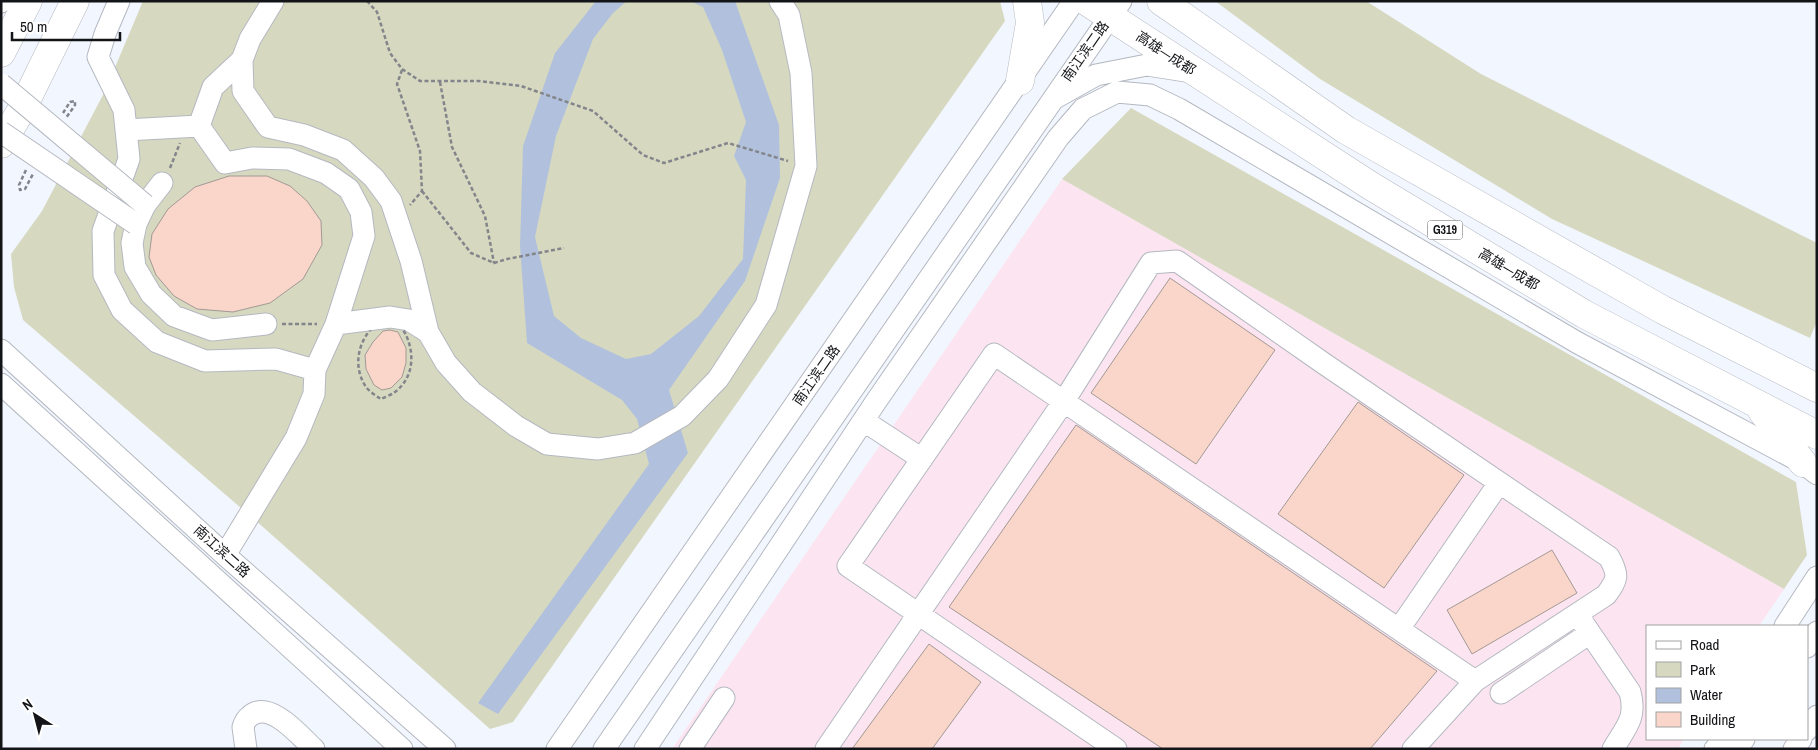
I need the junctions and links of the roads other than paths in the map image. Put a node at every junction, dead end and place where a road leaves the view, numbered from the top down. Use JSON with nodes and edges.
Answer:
{"nodes":[{"id":1,"x":75,"y":1,"type":"edge"},
{"id":2,"x":119,"y":1,"type":"edge"},
{"id":3,"x":273,"y":1,"type":"edge"},
{"id":4,"x":780,"y":1,"type":"edge"},
{"id":5,"x":1027,"y":1,"type":"edge"},
{"id":6,"x":1074,"y":1,"type":"edge"},
{"id":7,"x":1086,"y":1,"type":"edge"},
{"id":8,"x":1161,"y":1,"type":"edge"},
{"id":9,"x":14,"y":3,"type":"edge"},
{"id":10,"x":1115,"y":9,"type":"edge"},
{"id":11,"x":1,"y":53,"type":"edge"},
{"id":12,"x":242,"y":60,"type":"junction"},
{"id":13,"x":1197,"y":73,"type":"junction"},
{"id":14,"x":1020,"y":81,"type":"junction"},
{"id":15,"x":1,"y":84,"type":"edge"},
{"id":16,"x":1051,"y":101,"type":"junction"},
{"id":17,"x":192,"y":126,"type":"junction"},
{"id":18,"x":126,"y":130,"type":"junction"},
{"id":19,"x":1,"y":132,"type":"edge"},
{"id":20,"x":1,"y":144,"type":"edge"},
{"id":21,"x":162,"y":183,"type":"road end"},
{"id":22,"x":140,"y":215,"type":"junction"},
{"id":23,"x":266,"y":324,"type":"road end"},
{"id":24,"x":336,"y":324,"type":"junction"},
{"id":25,"x":428,"y":332,"type":"junction"},
{"id":26,"x":1,"y":350,"type":"edge"},
{"id":27,"x":315,"y":370,"type":"junction"},
{"id":28,"x":1,"y":384,"type":"edge"},
{"id":29,"x":1815,"y":384,"type":"edge"},
{"id":30,"x":1064,"y":401,"type":"junction"},
{"id":31,"x":1757,"y":404,"type":"junction"},
{"id":32,"x":864,"y":421,"type":"junction"},
{"id":33,"x":1817,"y":435,"type":"edge"},
{"id":34,"x":922,"y":459,"type":"junction"},
{"id":35,"x":1810,"y":468,"type":"edge"},
{"id":36,"x":1499,"y":482,"type":"junction"},
{"id":37,"x":226,"y":555,"type":"junction"},
{"id":38,"x":1817,"y":578,"type":"edge"},
{"id":39,"x":918,"y":614,"type":"junction"},
{"id":40,"x":1577,"y":614,"type":"junction"},
{"id":41,"x":1786,"y":625,"type":"edge"},
{"id":42,"x":1398,"y":629,"type":"junction"},
{"id":43,"x":1817,"y":632,"type":"edge"},
{"id":44,"x":1590,"y":633,"type":"junction"},
{"id":45,"x":1808,"y":646,"type":"edge"},
{"id":46,"x":1475,"y":681,"type":"junction"},
{"id":47,"x":1501,"y":693,"type":"dead end"},
{"id":48,"x":724,"y":698,"type":"dead end"},
{"id":49,"x":1817,"y":716,"type":"edge"},
{"id":50,"x":1808,"y":729,"type":"edge"},
{"id":51,"x":1725,"y":740,"type":"edge"},
{"id":52,"x":246,"y":749,"type":"edge"},
{"id":53,"x":314,"y":749,"type":"edge"},
{"id":54,"x":402,"y":749,"type":"edge"},
{"id":55,"x":445,"y":749,"type":"edge"},
{"id":56,"x":557,"y":749,"type":"edge"},
{"id":57,"x":604,"y":749,"type":"edge"},
{"id":58,"x":646,"y":749,"type":"edge"},
{"id":59,"x":690,"y":749,"type":"edge"},
{"id":60,"x":826,"y":749,"type":"edge"},
{"id":61,"x":1116,"y":749,"type":"edge"},
{"id":62,"x":1413,"y":749,"type":"edge"},
{"id":63,"x":1613,"y":749,"type":"edge"},
{"id":64,"x":1715,"y":749,"type":"edge"}],
"edges":[{"from":1,"to":20,"type":"highway"},
{"from":2,"to":18,"type":"street"},
{"from":3,"to":12,"type":"street"},
{"from":4,"to":25,"type":"street"},
{"from":5,"to":14,"type":"highway"},
{"from":6,"to":14,"type":"street","name":"南江滨二路"},
{"from":7,"to":10,"type":"highway","name":"高雄—成都","number":"G319"},
{"from":8,"to":29,"type":"highway"},
{"from":9,"to":11,"type":"highway"},
{"from":10,"to":13,"type":"highway","name":"高雄—成都","number":"G319"},
{"from":10,"to":16,"type":"street","name":"南江滨二路"},
{"from":12,"to":17,"type":"street"},
{"from":12,"to":25,"type":"street"},
{"from":13,"to":16,"type":"street","name":"南江滨二路"},
{"from":13,"to":31,"type":"highway","name":"高雄—成都","number":"G319"},
{"from":14,"to":56,"type":"street","name":"南江滨二路"},
{"from":15,"to":22,"type":"street","bridge":true},
{"from":16,"to":57,"type":"street","name":"南江滨二路"},
{"from":17,"to":18,"type":"street"},
{"from":17,"to":24,"type":"street"},
{"from":18,"to":27,"type":"street"},
{"from":19,"to":22,"type":"street","bridge":true},
{"from":21,"to":22,"type":"street"},
{"from":22,"to":23,"type":"street"},
{"from":24,"to":25,"type":"street"},
{"from":24,"to":27,"type":"street"},
{"from":26,"to":37,"type":"street","name":"南江滨二路"},
{"from":27,"to":37,"type":"street"},
{"from":28,"to":54,"type":"street","name":"南江滨二路"},
{"from":30,"to":34,"type":"street"},
{"from":30,"to":36,"type":"street"},
{"from":30,"to":39,"type":"street"},
{"from":30,"to":42,"type":"street"},
{"from":31,"to":33,"type":"highway","name":"高雄—成都","number":"G319"},
{"from":31,"to":35,"type":"highway"},
{"from":32,"to":34,"type":"street"},
{"from":32,"to":35,"type":"street"},
{"from":32,"to":58,"type":"street"},
{"from":34,"to":39,"type":"street"},
{"from":36,"to":40,"type":"street"},
{"from":36,"to":42,"type":"street"},
{"from":37,"to":55,"type":"street","name":"南江滨二路"},
{"from":38,"to":41,"type":"street"},
{"from":39,"to":60,"type":"street"},
{"from":39,"to":61,"type":"street"},
{"from":40,"to":44,"type":"street"},
{"from":40,"to":46,"type":"street"},
{"from":42,"to":46,"type":"street"},
{"from":43,"to":45,"type":"street"},
{"from":44,"to":47,"type":"street"},
{"from":44,"to":63,"type":"street"},
{"from":46,"to":62,"type":"street"},
{"from":48,"to":59,"type":"street"},
{"from":49,"to":50,"type":"street"},
{"from":51,"to":64,"type":"street"},
{"from":52,"to":53,"type":"street"}]}
